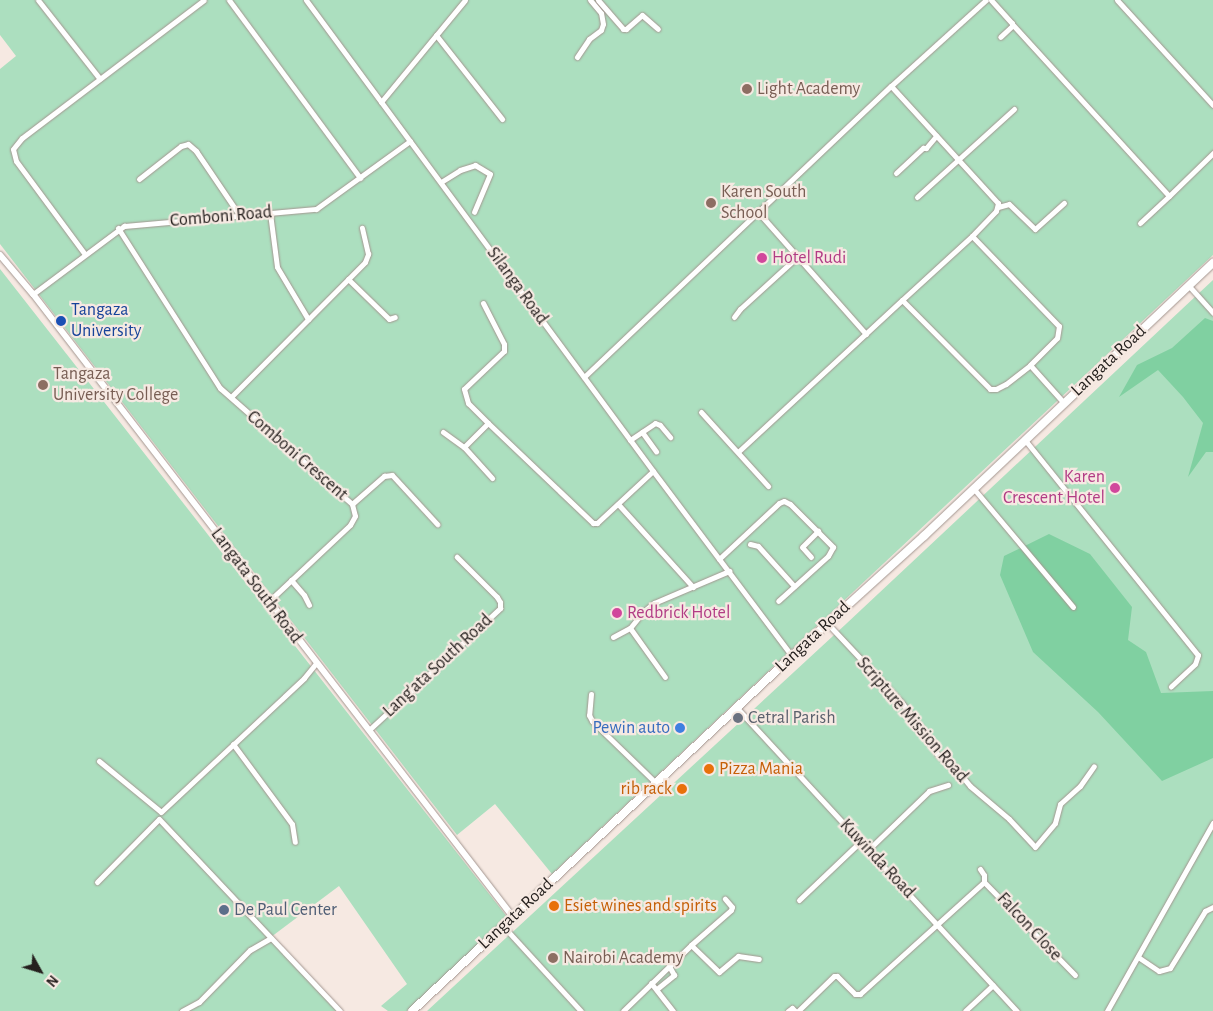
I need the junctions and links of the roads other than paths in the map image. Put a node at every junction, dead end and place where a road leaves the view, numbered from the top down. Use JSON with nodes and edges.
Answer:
{"nodes":[{"id":1,"x":38,"y":0,"type":"edge"},
{"id":2,"x":204,"y":0,"type":"edge"},
{"id":3,"x":229,"y":0,"type":"edge"},
{"id":4,"x":465,"y":0,"type":"edge"},
{"id":5,"x":590,"y":0,"type":"edge"},
{"id":6,"x":598,"y":0,"type":"edge"},
{"id":7,"x":986,"y":0,"type":"edge"},
{"id":8,"x":991,"y":0,"type":"edge"},
{"id":9,"x":1117,"y":0,"type":"edge"},
{"id":10,"x":308,"y":1,"type":"edge"},
{"id":11,"x":1013,"y":25,"type":"junction"},
{"id":12,"x":658,"y":29,"type":"dead end"},
{"id":13,"x":436,"y":34,"type":"junction"},
{"id":14,"x":1000,"y":37,"type":"dead end"},
{"id":15,"x":577,"y":57,"type":"dead end"},
{"id":16,"x":100,"y":79,"type":"junction"},
{"id":17,"x":891,"y":86,"type":"junction"},
{"id":18,"x":381,"y":102,"type":"junction"},
{"id":19,"x":1213,"y":105,"type":"edge"},
{"id":20,"x":1014,"y":110,"type":"dead end"},
{"id":21,"x":502,"y":119,"type":"dead end"},
{"id":22,"x":936,"y":136,"type":"junction"},
{"id":23,"x":410,"y":141,"type":"junction"},
{"id":24,"x":1213,"y":153,"type":"edge"},
{"id":25,"x":959,"y":160,"type":"junction"},
{"id":26,"x":896,"y":173,"type":"dead end"},
{"id":27,"x":360,"y":178,"type":"junction"},
{"id":28,"x":139,"y":179,"type":"dead end"},
{"id":29,"x":441,"y":182,"type":"junction"},
{"id":30,"x":1169,"y":196,"type":"junction"},
{"id":31,"x":917,"y":197,"type":"dead end"},
{"id":32,"x":1064,"y":203,"type":"dead end"},
{"id":33,"x":998,"y":207,"type":"junction"},
{"id":34,"x":474,"y":212,"type":"dead end"},
{"id":35,"x":758,"y":212,"type":"junction"},
{"id":36,"x":270,"y":213,"type":"junction"},
{"id":37,"x":240,"y":216,"type":"junction"},
{"id":38,"x":1140,"y":223,"type":"dead end"},
{"id":39,"x":118,"y":228,"type":"junction"},
{"id":40,"x":362,"y":228,"type":"dead end"},
{"id":41,"x":972,"y":236,"type":"junction"},
{"id":42,"x":84,"y":253,"type":"junction"},
{"id":43,"x":0,"y":254,"type":"edge"},
{"id":44,"x":797,"y":257,"type":"junction"},
{"id":45,"x":1213,"y":264,"type":"edge"},
{"id":46,"x":348,"y":279,"type":"junction"},
{"id":47,"x":1189,"y":286,"type":"junction"},
{"id":48,"x":33,"y":294,"type":"junction"},
{"id":49,"x":902,"y":300,"type":"junction"},
{"id":50,"x":483,"y":303,"type":"dead end"},
{"id":51,"x":1213,"y":313,"type":"edge"},
{"id":52,"x":395,"y":317,"type":"dead end"},
{"id":53,"x":734,"y":317,"type":"dead end"},
{"id":54,"x":308,"y":319,"type":"junction"},
{"id":55,"x":866,"y":334,"type":"junction"},
{"id":56,"x":1030,"y":365,"type":"junction"},
{"id":57,"x":584,"y":377,"type":"junction"},
{"id":58,"x":231,"y":398,"type":"junction"},
{"id":59,"x":1064,"y":403,"type":"junction"},
{"id":60,"x":701,"y":412,"type":"dead end"},
{"id":61,"x":488,"y":423,"type":"junction"},
{"id":62,"x":443,"y":432,"type":"dead end"},
{"id":63,"x":642,"y":432,"type":"junction"},
{"id":64,"x":670,"y":437,"type":"dead end"},
{"id":65,"x":630,"y":440,"type":"junction"},
{"id":66,"x":1025,"y":440,"type":"junction"},
{"id":67,"x":464,"y":447,"type":"junction"},
{"id":68,"x":656,"y":451,"type":"dead end"},
{"id":69,"x":739,"y":451,"type":"junction"},
{"id":70,"x":653,"y":471,"type":"junction"},
{"id":71,"x":492,"y":478,"type":"dead end"},
{"id":72,"x":768,"y":486,"type":"dead end"},
{"id":73,"x":974,"y":489,"type":"junction"},
{"id":74,"x":352,"y":504,"type":"junction"},
{"id":75,"x":618,"y":504,"type":"junction"},
{"id":76,"x":437,"y":524,"type":"dead end"},
{"id":77,"x":818,"y":531,"type":"junction"},
{"id":78,"x":750,"y":544,"type":"dead end"},
{"id":79,"x":457,"y":557,"type":"dead end"},
{"id":80,"x":811,"y":557,"type":"dead end"},
{"id":81,"x":720,"y":559,"type":"junction"},
{"id":82,"x":728,"y":571,"type":"junction"},
{"id":83,"x":291,"y":580,"type":"junction"},
{"id":84,"x":794,"y":586,"type":"junction"},
{"id":85,"x":693,"y":587,"type":"junction"},
{"id":86,"x":778,"y":601,"type":"dead end"},
{"id":87,"x":268,"y":602,"type":"junction"},
{"id":88,"x":308,"y":605,"type":"dead end"},
{"id":89,"x":1073,"y":607,"type":"dead end"},
{"id":90,"x":827,"y":623,"type":"junction"},
{"id":91,"x":630,"y":628,"type":"junction"},
{"id":92,"x":613,"y":637,"type":"dead end"},
{"id":93,"x":792,"y":656,"type":"junction"},
{"id":94,"x":316,"y":663,"type":"junction"},
{"id":95,"x":665,"y":677,"type":"dead end"},
{"id":96,"x":1171,"y":686,"type":"dead end"},
{"id":97,"x":591,"y":694,"type":"dead end"},
{"id":98,"x":737,"y":708,"type":"junction"},
{"id":99,"x":370,"y":729,"type":"junction"},
{"id":100,"x":233,"y":744,"type":"junction"},
{"id":101,"x":99,"y":761,"type":"dead end"},
{"id":102,"x":1094,"y":766,"type":"dead end"},
{"id":103,"x":656,"y":783,"type":"junction"},
{"id":104,"x":948,"y":785,"type":"dead end"},
{"id":105,"x":1213,"y":823,"type":"edge"},
{"id":106,"x":295,"y":842,"type":"dead end"},
{"id":107,"x":860,"y":842,"type":"junction"},
{"id":108,"x":868,"y":850,"type":"junction"},
{"id":109,"x":980,"y":869,"type":"dead end"},
{"id":110,"x":97,"y":882,"type":"dead end"},
{"id":111,"x":984,"y":882,"type":"junction"},
{"id":112,"x":725,"y":899,"type":"dead end"},
{"id":113,"x":799,"y":900,"type":"dead end"},
{"id":114,"x":1213,"y":907,"type":"edge"},
{"id":115,"x":512,"y":917,"type":"junction"},
{"id":116,"x":937,"y":924,"type":"junction"},
{"id":117,"x":503,"y":926,"type":"junction"},
{"id":118,"x":271,"y":938,"type":"junction"},
{"id":119,"x":691,"y":945,"type":"junction"},
{"id":120,"x":1138,"y":957,"type":"junction"},
{"id":121,"x":759,"y":959,"type":"dead end"},
{"id":122,"x":669,"y":966,"type":"junction"},
{"id":123,"x":1074,"y":975,"type":"dead end"},
{"id":124,"x":651,"y":983,"type":"junction"},
{"id":125,"x":993,"y":985,"type":"junction"},
{"id":126,"x":658,"y":988,"type":"dead end"},
{"id":127,"x":182,"y":1011,"type":"edge"},
{"id":128,"x":340,"y":1011,"type":"edge"},
{"id":129,"x":412,"y":1011,"type":"edge"},
{"id":130,"x":581,"y":1011,"type":"edge"},
{"id":131,"x":623,"y":1011,"type":"edge"},
{"id":132,"x":673,"y":1011,"type":"edge"},
{"id":133,"x":788,"y":1011,"type":"edge"},
{"id":134,"x":797,"y":1011,"type":"edge"},
{"id":135,"x":965,"y":1011,"type":"edge"},
{"id":136,"x":1017,"y":1011,"type":"edge"},
{"id":137,"x":1107,"y":1011,"type":"edge"}],
"edges":[{"from":1,"to":16,"type":"street"},
{"from":2,"to":16,"type":"street"},
{"from":3,"to":27,"type":"street"},
{"from":4,"to":13,"type":"street"},
{"from":5,"to":15,"type":"street"},
{"from":6,"to":12,"type":"street"},
{"from":7,"to":17,"type":"street"},
{"from":8,"to":11,"type":"street"},
{"from":9,"to":19,"type":"street"},
{"from":10,"to":18,"type":"street","name":"Silanga Road"},
{"from":11,"to":14,"type":"street"},
{"from":11,"to":30,"type":"street"},
{"from":13,"to":18,"type":"street"},
{"from":13,"to":21,"type":"street"},
{"from":16,"to":42,"type":"street"},
{"from":17,"to":22,"type":"street"},
{"from":17,"to":35,"type":"street"},
{"from":18,"to":23,"type":"street","name":"Silanga Road"},
{"from":20,"to":25,"type":"street"},
{"from":22,"to":25,"type":"street"},
{"from":22,"to":26,"type":"street"},
{"from":23,"to":27,"type":"street","name":"Comboni Road"},
{"from":23,"to":29,"type":"street","name":"Silanga Road"},
{"from":24,"to":30,"type":"street"},
{"from":25,"to":31,"type":"street"},
{"from":25,"to":33,"type":"street"},
{"from":27,"to":36,"type":"street","name":"Comboni Road"},
{"from":28,"to":37,"type":"street"},
{"from":29,"to":34,"type":"street"},
{"from":29,"to":57,"type":"street","name":"Silanga Road"},
{"from":30,"to":38,"type":"street"},
{"from":32,"to":33,"type":"street"},
{"from":33,"to":41,"type":"street"},
{"from":35,"to":44,"type":"street"},
{"from":35,"to":57,"type":"street"},
{"from":36,"to":37,"type":"street","name":"Comboni Road"},
{"from":36,"to":54,"type":"street"},
{"from":37,"to":39,"type":"street","name":"Comboni Road"},
{"from":39,"to":42,"type":"street","name":"Comboni Road"},
{"from":39,"to":58,"type":"street","name":"Comboni Crescent"},
{"from":40,"to":46,"type":"street"},
{"from":41,"to":49,"type":"street"},
{"from":41,"to":56,"type":"street"},
{"from":42,"to":48,"type":"street","name":"Comboni Road"},
{"from":43,"to":48,"type":"street","name":"Langata South Road"},
{"from":44,"to":53,"type":"street"},
{"from":44,"to":55,"type":"street"},
{"from":45,"to":47,"type":"main road","name":"Langata Road"},
{"from":46,"to":52,"type":"street"},
{"from":46,"to":54,"type":"street"},
{"from":47,"to":51,"type":"street"},
{"from":47,"to":59,"type":"main road","name":"Langata Road"},
{"from":48,"to":87,"type":"street","name":"Langata South Road"},
{"from":49,"to":55,"type":"street"},
{"from":49,"to":56,"type":"street"},
{"from":50,"to":61,"type":"street"},
{"from":54,"to":58,"type":"street"},
{"from":55,"to":69,"type":"street"},
{"from":56,"to":59,"type":"street"},
{"from":57,"to":65,"type":"street","name":"Silanga Road"},
{"from":58,"to":74,"type":"street","name":"Comboni Crescent"},
{"from":59,"to":66,"type":"main road","name":"Langata Road"},
{"from":60,"to":69,"type":"street"},
{"from":61,"to":67,"type":"street"},
{"from":61,"to":75,"type":"street"},
{"from":62,"to":67,"type":"street"},
{"from":63,"to":64,"type":"street"},
{"from":63,"to":65,"type":"street"},
{"from":63,"to":68,"type":"street"},
{"from":65,"to":70,"type":"street","name":"Silanga Road"},
{"from":66,"to":73,"type":"main road","name":"Langata Road"},
{"from":66,"to":96,"type":"street"},
{"from":67,"to":71,"type":"street"},
{"from":69,"to":72,"type":"street"},
{"from":70,"to":75,"type":"street"},
{"from":70,"to":81,"type":"street","name":"Silanga Road"},
{"from":73,"to":89,"type":"street"},
{"from":73,"to":90,"type":"main road","name":"Langata Road"},
{"from":74,"to":76,"type":"street"},
{"from":74,"to":83,"type":"street","name":"Comboni Crescent"},
{"from":75,"to":85,"type":"street"},
{"from":77,"to":80,"type":"street"},
{"from":77,"to":81,"type":"street"},
{"from":77,"to":84,"type":"street"},
{"from":78,"to":84,"type":"street"},
{"from":79,"to":99,"type":"street","name":"Lang'ata South Road"},
{"from":81,"to":82,"type":"street","name":"Silanga Road"},
{"from":82,"to":85,"type":"street"},
{"from":82,"to":93,"type":"street","name":"Silanga Road"},
{"from":83,"to":87,"type":"street","name":"Comboni Crescent"},
{"from":83,"to":88,"type":"street"},
{"from":84,"to":86,"type":"street"},
{"from":85,"to":91,"type":"street"},
{"from":87,"to":94,"type":"street","name":"Langata South Road"},
{"from":90,"to":93,"type":"main road","name":"Langata Road"},
{"from":90,"to":102,"type":"street","name":"Scripture Mission Road"},
{"from":91,"to":92,"type":"street"},
{"from":91,"to":95,"type":"street"},
{"from":93,"to":98,"type":"main road","name":"Langata Road"},
{"from":94,"to":99,"type":"street","name":"Langata South Road"},
{"from":94,"to":100,"type":"street"},
{"from":97,"to":103,"type":"street"},
{"from":98,"to":103,"type":"main road","name":"Langata Road"},
{"from":98,"to":107,"type":"street","name":"Kuwinda Road"},
{"from":99,"to":115,"type":"street","name":"Langata South Road"},
{"from":100,"to":101,"type":"street"},
{"from":100,"to":106,"type":"street"},
{"from":103,"to":115,"type":"main road","name":"Langata Road"},
{"from":104,"to":108,"type":"street"},
{"from":105,"to":120,"type":"street"},
{"from":107,"to":108,"type":"street","name":"Kuwinda Road"},
{"from":107,"to":113,"type":"street"},
{"from":108,"to":116,"type":"street","name":"Kuwinda Road"},
{"from":109,"to":111,"type":"street"},
{"from":110,"to":118,"type":"street"},
{"from":111,"to":116,"type":"street","name":"Falcon Close"},
{"from":111,"to":123,"type":"street","name":"Falcon Close"},
{"from":112,"to":119,"type":"street"},
{"from":114,"to":120,"type":"street"},
{"from":115,"to":117,"type":"main road","name":"Langata Road"},
{"from":116,"to":125,"type":"street","name":"Kuwinda Road"},
{"from":116,"to":134,"type":"street","name":"Falcon Close"},
{"from":117,"to":129,"type":"main road","name":"Langata Road"},
{"from":117,"to":130,"type":"street"},
{"from":118,"to":127,"type":"street"},
{"from":118,"to":128,"type":"street"},
{"from":119,"to":121,"type":"street"},
{"from":119,"to":122,"type":"street"},
{"from":120,"to":137,"type":"street"},
{"from":122,"to":124,"type":"street"},
{"from":122,"to":126,"type":"street"},
{"from":124,"to":131,"type":"street"},
{"from":124,"to":132,"type":"street"},
{"from":125,"to":135,"type":"street"},
{"from":125,"to":136,"type":"street","name":"Kuwinda Road"},
{"from":133,"to":134,"type":"street"}]}
